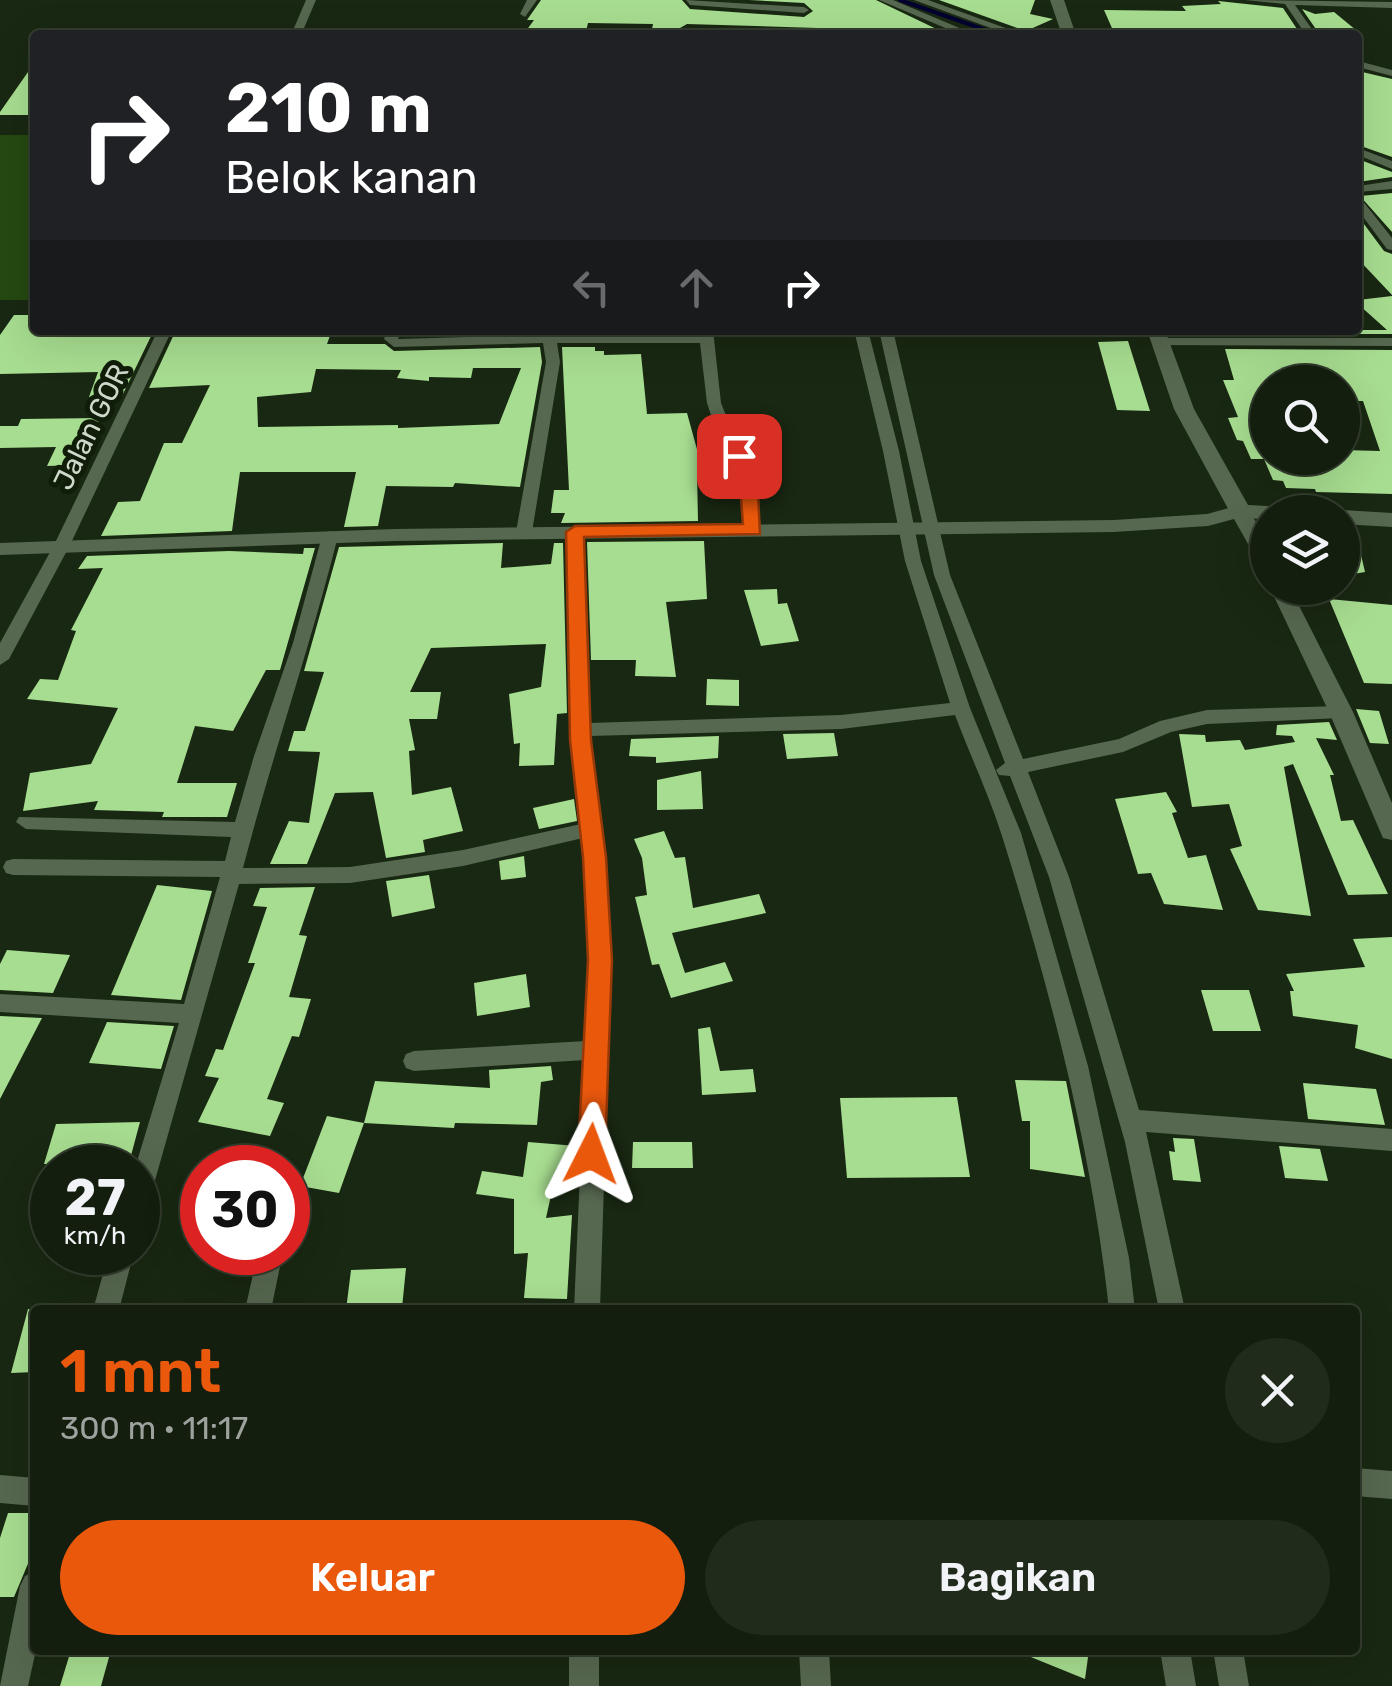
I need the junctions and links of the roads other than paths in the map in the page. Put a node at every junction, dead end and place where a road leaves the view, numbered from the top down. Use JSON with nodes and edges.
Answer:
{"nodes":[{"id":1,"x":312,"y":0,"type":"edge"},
{"id":2,"x":532,"y":0,"type":"edge"},
{"id":3,"x":884,"y":0,"type":"edge"},
{"id":4,"x":919,"y":0,"type":"edge"},
{"id":5,"x":1057,"y":0,"type":"edge"},
{"id":6,"x":1250,"y":0,"type":"edge"},
{"id":7,"x":690,"y":1,"type":"edge"},
{"id":8,"x":1371,"y":3,"type":"edge"},
{"id":9,"x":1290,"y":4,"type":"junction"},
{"id":10,"x":1392,"y":5,"type":"edge"},
{"id":11,"x":804,"y":10,"type":"dead end"},
{"id":12,"x":525,"y":14,"type":"dead end"},
{"id":13,"x":1392,"y":21,"type":"edge"},
{"id":14,"x":298,"y":30,"type":"edge"},
{"id":15,"x":687,"y":30,"type":"edge"},
{"id":16,"x":959,"y":30,"type":"edge"},
{"id":17,"x":1006,"y":30,"type":"edge"},
{"id":18,"x":1066,"y":30,"type":"edge"},
{"id":19,"x":1308,"y":30,"type":"edge"},
{"id":20,"x":1362,"y":65,"type":"edge"},
{"id":21,"x":1387,"y":73,"type":"edge"},
{"id":22,"x":1392,"y":84,"type":"edge"},
{"id":23,"x":1362,"y":153,"type":"edge"},
{"id":24,"x":1392,"y":165,"type":"edge"},
{"id":25,"x":1392,"y":185,"type":"edge"},
{"id":26,"x":1362,"y":189,"type":"edge"},
{"id":27,"x":1362,"y":207,"type":"edge"},
{"id":28,"x":1392,"y":246,"type":"edge"},
{"id":29,"x":163,"y":335,"type":"edge"},
{"id":30,"x":393,"y":335,"type":"edge"},
{"id":31,"x":707,"y":335,"type":"edge"},
{"id":32,"x":862,"y":335,"type":"edge"},
{"id":33,"x":887,"y":335,"type":"edge"},
{"id":34,"x":549,"y":336,"type":"edge"},
{"id":35,"x":1158,"y":336,"type":"edge"},
{"id":36,"x":1392,"y":342,"type":"edge"},
{"id":37,"x":1240,"y":511,"type":"junction"},
{"id":38,"x":1250,"y":511,"type":"edge"},
{"id":39,"x":1360,"y":518,"type":"edge"},
{"id":40,"x":1392,"y":520,"type":"edge"},
{"id":41,"x":918,"y":527,"type":"junction"},
{"id":42,"x":1250,"y":529,"type":"edge"},
{"id":43,"x":753,"y":530,"type":"junction"},
{"id":44,"x":524,"y":532,"type":"junction"},
{"id":45,"x":575,"y":532,"type":"junction"},
{"id":46,"x":330,"y":536,"type":"junction"},
{"id":47,"x":62,"y":545,"type":"junction"},
{"id":48,"x":0,"y":548,"type":"edge"},
{"id":49,"x":1288,"y":605,"type":"edge"},
{"id":50,"x":0,"y":659,"type":"edge"},
{"id":51,"x":961,"y":708,"type":"junction"},
{"id":52,"x":1341,"y":712,"type":"junction"},
{"id":53,"x":580,"y":730,"type":"junction"},
{"id":54,"x":1002,"y":770,"type":"junction"},
{"id":55,"x":26,"y":822,"type":"dead end"},
{"id":56,"x":591,"y":829,"type":"junction"},
{"id":57,"x":243,"y":830,"type":"junction"},
{"id":58,"x":1392,"y":831,"type":"edge"},
{"id":59,"x":13,"y":867,"type":"dead end"},
{"id":60,"x":232,"y":872,"type":"junction"},
{"id":61,"x":0,"y":1003,"type":"edge"},
{"id":62,"x":192,"y":1014,"type":"junction"},
{"id":63,"x":596,"y":1050,"type":"junction"},
{"id":64,"x":414,"y":1061,"type":"dead end"},
{"id":65,"x":1131,"y":1120,"type":"junction"},
{"id":66,"x":1392,"y":1140,"type":"edge"},
{"id":67,"x":154,"y":1145,"type":"edge"},
{"id":68,"x":116,"y":1275,"type":"edge"},
{"id":69,"x":266,"y":1275,"type":"edge"},
{"id":70,"x":107,"y":1305,"type":"edge"},
{"id":71,"x":259,"y":1305,"type":"edge"},
{"id":72,"x":587,"y":1305,"type":"edge"},
{"id":73,"x":1121,"y":1305,"type":"edge"},
{"id":74,"x":1171,"y":1305,"type":"edge"},
{"id":75,"x":1360,"y":1482,"type":"edge"},
{"id":76,"x":1392,"y":1485,"type":"edge"},
{"id":77,"x":0,"y":1489,"type":"edge"},
{"id":78,"x":30,"y":1492,"type":"edge"},
{"id":79,"x":30,"y":1609,"type":"edge"},
{"id":80,"x":584,"y":1655,"type":"edge"},
{"id":81,"x":814,"y":1655,"type":"edge"},
{"id":82,"x":1175,"y":1655,"type":"edge"},
{"id":83,"x":1229,"y":1655,"type":"edge"},
{"id":84,"x":13,"y":1686,"type":"edge"},
{"id":85,"x":584,"y":1686,"type":"edge"},
{"id":86,"x":816,"y":1686,"type":"edge"},
{"id":87,"x":1181,"y":1686,"type":"edge"},
{"id":88,"x":1234,"y":1686,"type":"edge"}],
"edges":[{"from":1,"to":14,"type":"street"},
{"from":2,"to":12,"type":"street"},
{"from":3,"to":16,"type":"street"},
{"from":4,"to":17,"type":"street"},
{"from":5,"to":18,"type":"main road"},
{"from":6,"to":9,"type":"street"},
{"from":7,"to":11,"type":"street"},
{"from":7,"to":15,"type":"street"},
{"from":8,"to":9,"type":"street"},
{"from":8,"to":10,"type":"street"},
{"from":8,"to":13,"type":"street"},
{"from":9,"to":19,"type":"street"},
{"from":20,"to":21,"type":"street"},
{"from":21,"to":22,"type":"street"},
{"from":23,"to":24,"type":"street"},
{"from":25,"to":26,"type":"street"},
{"from":27,"to":28,"type":"street"},
{"from":29,"to":47,"type":"street","name":"Jalan GOR"},
{"from":30,"to":34,"type":"street"},
{"from":31,"to":34,"type":"street"},
{"from":31,"to":43,"type":"street"},
{"from":32,"to":41,"type":"street"},
{"from":33,"to":41,"type":"street"},
{"from":34,"to":44,"type":"street"},
{"from":35,"to":36,"type":"street"},
{"from":35,"to":37,"type":"main road"},
{"from":37,"to":38,"type":"main road"},
{"from":37,"to":41,"type":"street"},
{"from":37,"to":42,"type":"street"},
{"from":39,"to":40,"type":"main road"},
{"from":41,"to":43,"type":"street"},
{"from":41,"to":51,"type":"street"},
{"from":41,"to":54,"type":"street"},
{"from":43,"to":45,"type":"street"},
{"from":44,"to":45,"type":"street"},
{"from":44,"to":46,"type":"street"},
{"from":45,"to":53,"type":"street"},
{"from":46,"to":47,"type":"street"},
{"from":46,"to":57,"type":"street"},
{"from":47,"to":48,"type":"street"},
{"from":47,"to":50,"type":"street","name":"Jalan GOR"},
{"from":49,"to":52,"type":"street"},
{"from":51,"to":53,"type":"street"},
{"from":51,"to":54,"type":"street"},
{"from":52,"to":54,"type":"street"},
{"from":52,"to":58,"type":"street"},
{"from":53,"to":56,"type":"street"},
{"from":54,"to":65,"type":"street"},
{"from":54,"to":73,"type":"street"},
{"from":55,"to":57,"type":"street"},
{"from":56,"to":60,"type":"street"},
{"from":56,"to":63,"type":"street"},
{"from":57,"to":60,"type":"street"},
{"from":59,"to":60,"type":"street"},
{"from":60,"to":62,"type":"street"},
{"from":61,"to":62,"type":"street"},
{"from":62,"to":67,"type":"street"},
{"from":63,"to":64,"type":"street"},
{"from":63,"to":72,"type":"street"},
{"from":65,"to":66,"type":"street"},
{"from":65,"to":74,"type":"street"},
{"from":68,"to":70,"type":"street"},
{"from":69,"to":71,"type":"street"},
{"from":75,"to":76,"type":"street"},
{"from":77,"to":78,"type":"street"},
{"from":79,"to":84,"type":"street"},
{"from":80,"to":85,"type":"street"},
{"from":81,"to":86,"type":"street"},
{"from":82,"to":87,"type":"street"},
{"from":83,"to":88,"type":"street"}]}
